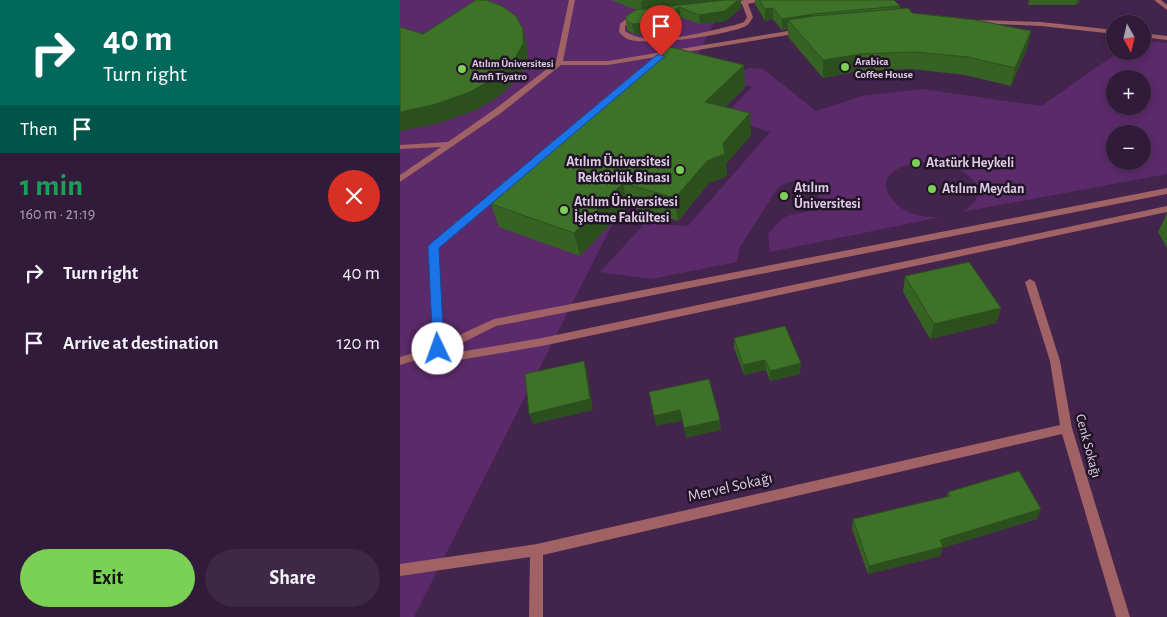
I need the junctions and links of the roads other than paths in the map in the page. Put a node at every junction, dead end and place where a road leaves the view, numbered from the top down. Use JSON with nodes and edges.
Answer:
{"nodes":[{"id":1,"x":572,"y":0,"type":"edge"},
{"id":2,"x":763,"y":0,"type":"edge"},
{"id":3,"x":1157,"y":0,"type":"edge"},
{"id":4,"x":744,"y":2,"type":"junction"},
{"id":5,"x":724,"y":5,"type":"edge"},
{"id":6,"x":1167,"y":8,"type":"edge"},
{"id":7,"x":646,"y":15,"type":"edge"},
{"id":8,"x":967,"y":22,"type":"edge"},
{"id":9,"x":804,"y":30,"type":"edge"},
{"id":10,"x":1106,"y":31,"type":"edge"},
{"id":11,"x":1151,"y":36,"type":"edge"},
{"id":12,"x":1167,"y":38,"type":"edge"},
{"id":13,"x":661,"y":56,"type":"junction"},
{"id":14,"x":559,"y":63,"type":"junction"},
{"id":15,"x":449,"y":144,"type":"junction"},
{"id":16,"x":400,"y":147,"type":"edge"},
{"id":17,"x":400,"y":179,"type":"edge"},
{"id":18,"x":1167,"y":191,"type":"edge"},
{"id":19,"x":1167,"y":209,"type":"edge"},
{"id":20,"x":1030,"y":282,"type":"dead end"},
{"id":21,"x":438,"y":349,"type":"junction"},
{"id":22,"x":400,"y":361,"type":"edge"},
{"id":23,"x":1066,"y":428,"type":"junction"},
{"id":24,"x":537,"y":550,"type":"junction"},
{"id":25,"x":400,"y":570,"type":"edge"},
{"id":26,"x":536,"y":617,"type":"edge"},
{"id":27,"x":1123,"y":617,"type":"edge"}],
"edges":[{"from":1,"to":14,"type":"street"},
{"from":2,"to":4,"type":"street"},
{"from":3,"to":6,"type":"street"},
{"from":4,"to":5,"type":"street"},
{"from":4,"to":7,"type":"street"},
{"from":8,"to":10,"type":"street"},
{"from":9,"to":13,"type":"street"},
{"from":11,"to":12,"type":"street"},
{"from":13,"to":14,"type":"street"},
{"from":13,"to":21,"type":"street"},
{"from":14,"to":15,"type":"street"},
{"from":15,"to":16,"type":"street"},
{"from":15,"to":17,"type":"street"},
{"from":18,"to":21,"type":"street"},
{"from":19,"to":21,"type":"street"},
{"from":20,"to":23,"type":"street","name":"Cenk Sokağı"},
{"from":21,"to":22,"type":"street"},
{"from":23,"to":24,"type":"street","name":"Mervel Sokağı"},
{"from":23,"to":27,"type":"street","name":"Cenk Sokağı"},
{"from":24,"to":25,"type":"street","name":"Mervel Sokağı"},
{"from":24,"to":26,"type":"street"}]}
